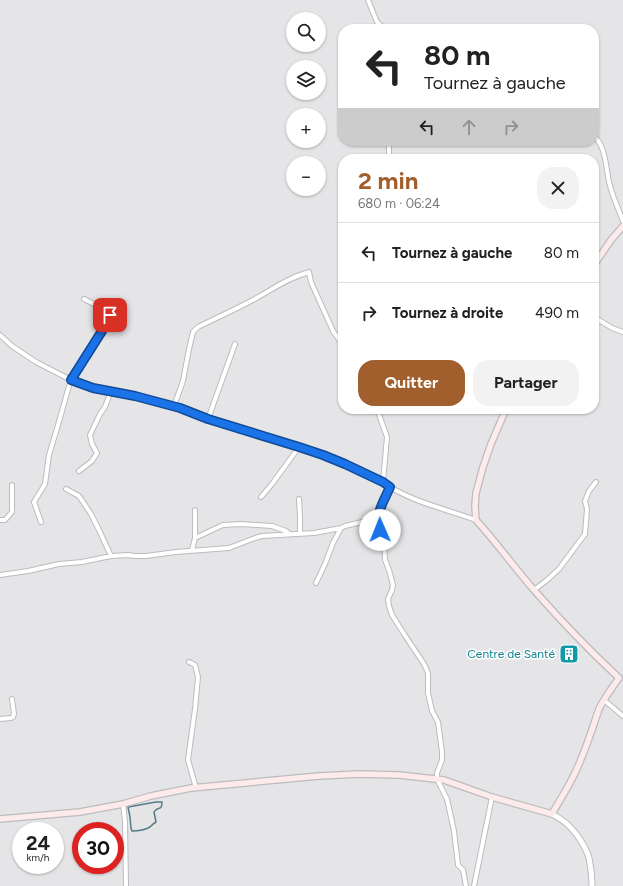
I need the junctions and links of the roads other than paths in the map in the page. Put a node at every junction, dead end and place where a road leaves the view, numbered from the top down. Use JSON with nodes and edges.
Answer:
{"nodes":[{"id":1,"x":368,"y":0,"type":"edge"},
{"id":2,"x":379,"y":24,"type":"edge"},
{"id":3,"x":599,"y":142,"type":"edge"},
{"id":4,"x":623,"y":221,"type":"edge"},
{"id":5,"x":623,"y":226,"type":"edge"},
{"id":6,"x":599,"y":258,"type":"edge"},
{"id":7,"x":84,"y":299,"type":"dead end"},
{"id":8,"x":599,"y":320,"type":"edge"},
{"id":9,"x":623,"y":332,"type":"edge"},
{"id":10,"x":0,"y":335,"type":"edge"},
{"id":11,"x":338,"y":338,"type":"edge"},
{"id":12,"x":235,"y":344,"type":"dead end"},
{"id":13,"x":71,"y":380,"type":"junction"},
{"id":14,"x":110,"y":391,"type":"junction"},
{"id":15,"x":174,"y":406,"type":"junction"},
{"id":16,"x":379,"y":414,"type":"edge"},
{"id":17,"x":504,"y":414,"type":"edge"},
{"id":18,"x":208,"y":419,"type":"junction"},
{"id":19,"x":299,"y":447,"type":"junction"},
{"id":20,"x":79,"y":471,"type":"dead end"},
{"id":21,"x":383,"y":482,"type":"junction"},
{"id":22,"x":596,"y":482,"type":"dead end"},
{"id":23,"x":12,"y":485,"type":"dead end"},
{"id":24,"x":390,"y":487,"type":"junction"},
{"id":25,"x":66,"y":489,"type":"dead end"},
{"id":26,"x":261,"y":497,"type":"dead end"},
{"id":27,"x":299,"y":499,"type":"dead end"},
{"id":28,"x":195,"y":510,"type":"dead end"},
{"id":29,"x":378,"y":517,"type":"junction"},
{"id":30,"x":0,"y":520,"type":"edge"},
{"id":31,"x":476,"y":520,"type":"junction"},
{"id":32,"x":41,"y":522,"type":"dead end"},
{"id":33,"x":341,"y":528,"type":"junction"},
{"id":34,"x":300,"y":533,"type":"junction"},
{"id":35,"x":291,"y":534,"type":"junction"},
{"id":36,"x":195,"y":538,"type":"junction"},
{"id":37,"x":192,"y":550,"type":"junction"},
{"id":38,"x":111,"y":556,"type":"junction"},
{"id":39,"x":0,"y":575,"type":"edge"},
{"id":40,"x":316,"y":583,"type":"dead end"},
{"id":41,"x":534,"y":590,"type":"junction"},
{"id":42,"x":189,"y":662,"type":"dead end"},
{"id":43,"x":621,"y":676,"type":"edge"},
{"id":44,"x":12,"y":699,"type":"dead end"},
{"id":45,"x":604,"y":700,"type":"junction"},
{"id":46,"x":623,"y":716,"type":"edge"},
{"id":47,"x":0,"y":719,"type":"edge"},
{"id":48,"x":437,"y":780,"type":"junction"},
{"id":49,"x":196,"y":788,"type":"junction"},
{"id":50,"x":492,"y":796,"type":"junction"},
{"id":51,"x":123,"y":804,"type":"junction"},
{"id":52,"x":552,"y":814,"type":"junction"},
{"id":53,"x":0,"y":819,"type":"edge"},
{"id":54,"x":126,"y":886,"type":"edge"},
{"id":55,"x":466,"y":886,"type":"edge"},
{"id":56,"x":474,"y":886,"type":"edge"},
{"id":57,"x":592,"y":886,"type":"edge"}],
"edges":[{"from":1,"to":2,"type":"street"},
{"from":3,"to":4,"type":"street"},
{"from":5,"to":6,"type":"main road"},
{"from":7,"to":13,"type":"street"},
{"from":8,"to":9,"type":"street"},
{"from":10,"to":13,"type":"street"},
{"from":11,"to":15,"type":"street"},
{"from":12,"to":18,"type":"street"},
{"from":13,"to":14,"type":"street"},
{"from":13,"to":32,"type":"street"},
{"from":14,"to":15,"type":"street"},
{"from":14,"to":20,"type":"street"},
{"from":15,"to":18,"type":"street"},
{"from":16,"to":21,"type":"street"},
{"from":17,"to":31,"type":"main road"},
{"from":18,"to":19,"type":"street"},
{"from":19,"to":21,"type":"street"},
{"from":19,"to":26,"type":"street"},
{"from":21,"to":24,"type":"street"},
{"from":22,"to":41,"type":"street"},
{"from":23,"to":30,"type":"street"},
{"from":24,"to":29,"type":"street"},
{"from":24,"to":31,"type":"street"},
{"from":25,"to":38,"type":"street"},
{"from":27,"to":34,"type":"street"},
{"from":28,"to":36,"type":"street"},
{"from":29,"to":33,"type":"street"},
{"from":29,"to":48,"type":"street"},
{"from":31,"to":41,"type":"main road"},
{"from":33,"to":34,"type":"street"},
{"from":33,"to":40,"type":"street"},
{"from":34,"to":35,"type":"street"},
{"from":35,"to":36,"type":"street"},
{"from":35,"to":37,"type":"street"},
{"from":36,"to":37,"type":"street"},
{"from":37,"to":38,"type":"street"},
{"from":38,"to":39,"type":"street"},
{"from":41,"to":43,"type":"main road"},
{"from":42,"to":49,"type":"street"},
{"from":43,"to":45,"type":"main road"},
{"from":44,"to":47,"type":"street"},
{"from":45,"to":46,"type":"street"},
{"from":45,"to":52,"type":"main road"},
{"from":48,"to":49,"type":"main road"},
{"from":48,"to":50,"type":"main road"},
{"from":48,"to":55,"type":"street"},
{"from":49,"to":51,"type":"main road"},
{"from":50,"to":52,"type":"main road"},
{"from":50,"to":56,"type":"street"},
{"from":51,"to":53,"type":"main road"},
{"from":51,"to":54,"type":"street"},
{"from":52,"to":57,"type":"street"}]}
